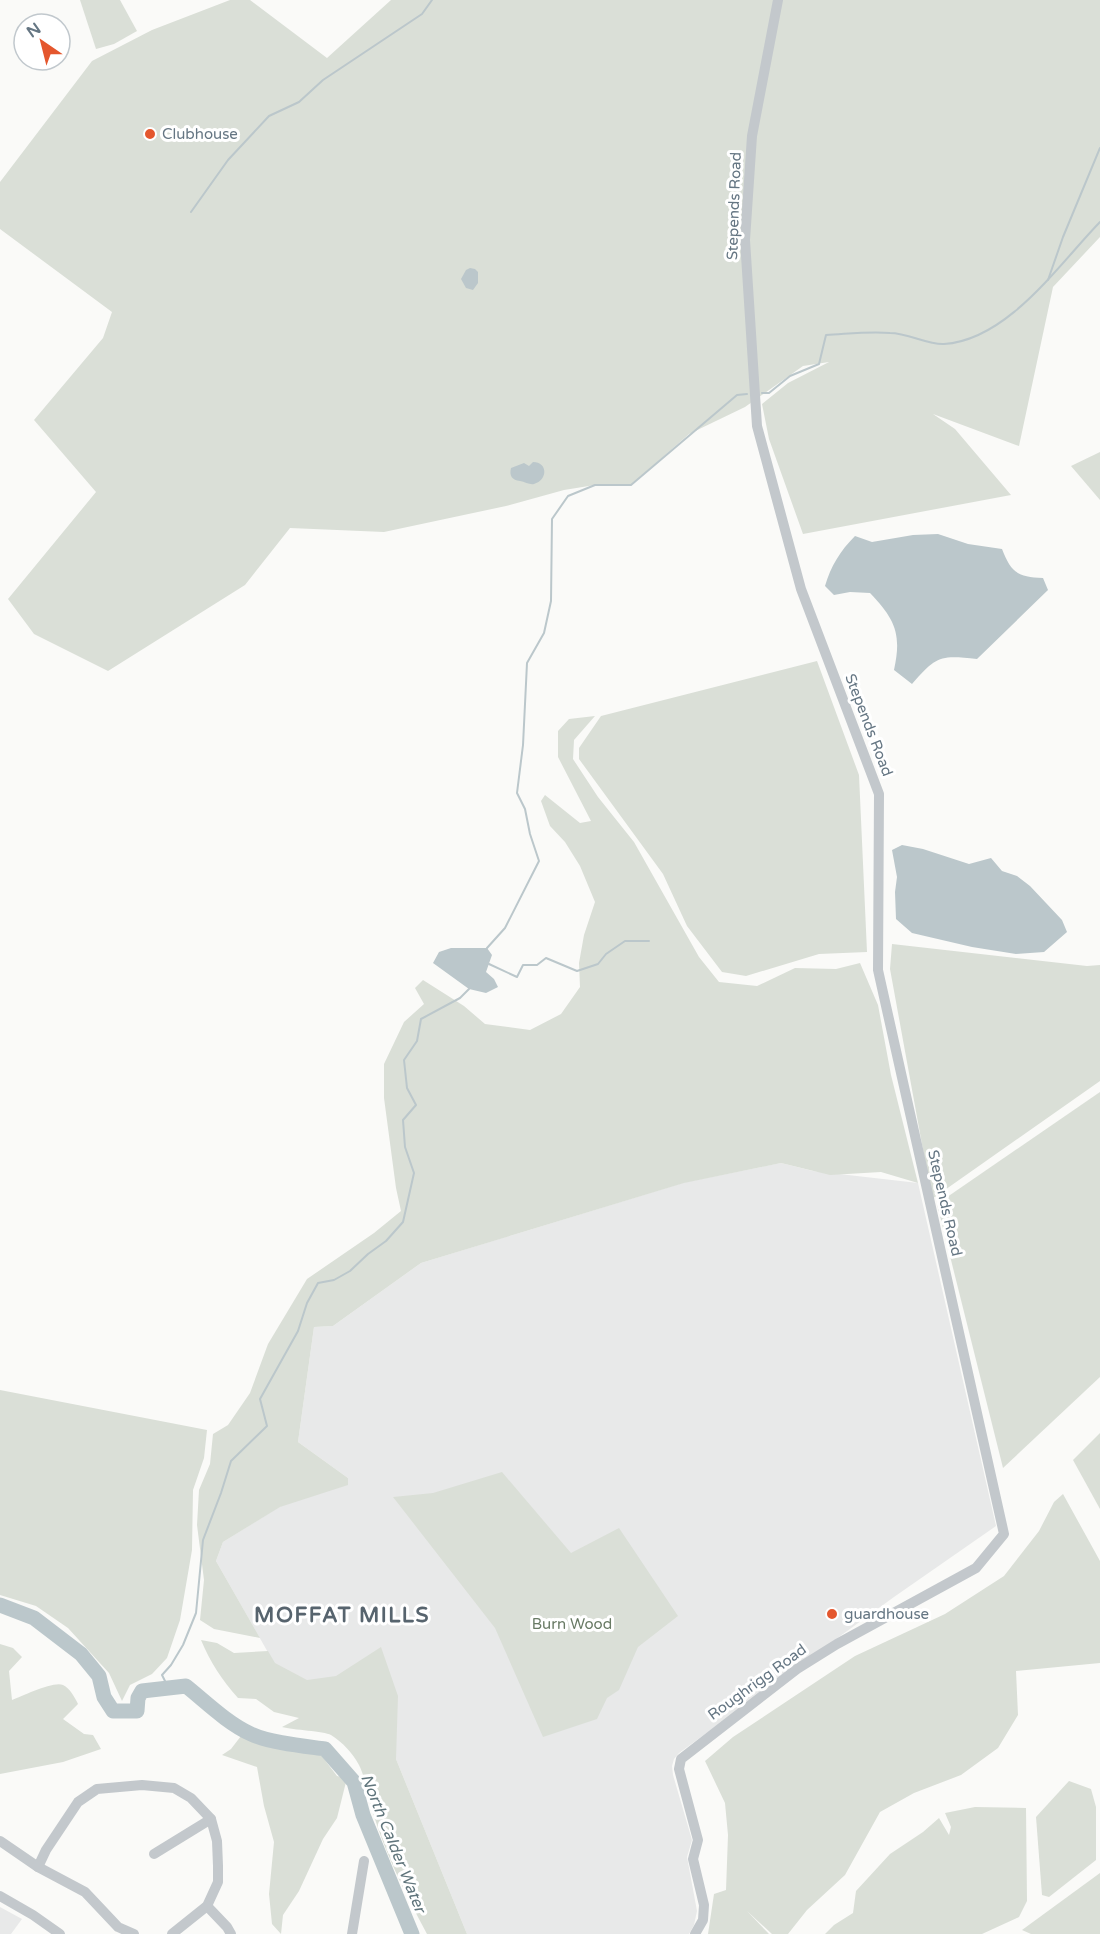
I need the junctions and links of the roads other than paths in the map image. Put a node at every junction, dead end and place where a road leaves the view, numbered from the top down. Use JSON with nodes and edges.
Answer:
{"nodes":[{"id":1,"x":778,"y":0,"type":"edge"},
{"id":2,"x":1004,"y":1534,"type":"joint"},
{"id":3,"x":212,"y":1819,"type":"junction"},
{"id":4,"x":0,"y":1840,"type":"edge"},
{"id":5,"x":154,"y":1854,"type":"dead end"},
{"id":6,"x":364,"y":1861,"type":"dead end"},
{"id":7,"x":38,"y":1867,"type":"junction"},
{"id":8,"x":0,"y":1896,"type":"edge"},
{"id":9,"x":207,"y":1906,"type":"junction"},
{"id":10,"x":60,"y":1934,"type":"edge"},
{"id":11,"x":134,"y":1934,"type":"edge"},
{"id":12,"x":172,"y":1934,"type":"edge"},
{"id":13,"x":231,"y":1934,"type":"edge"},
{"id":14,"x":352,"y":1934,"type":"edge"},
{"id":15,"x":695,"y":1934,"type":"edge"}],
"edges":[{"from":1,"to":2,"type":"street","name":"Stepends Road"},
{"from":2,"to":15,"type":"street","name":"Roughrigg Road"},
{"from":3,"to":5,"type":"street"},
{"from":3,"to":7,"type":"street"},
{"from":3,"to":9,"type":"street"},
{"from":4,"to":7,"type":"street"},
{"from":6,"to":14,"type":"street"},
{"from":7,"to":11,"type":"street"},
{"from":8,"to":10,"type":"street"},
{"from":9,"to":12,"type":"street"},
{"from":9,"to":13,"type":"street"}]}
